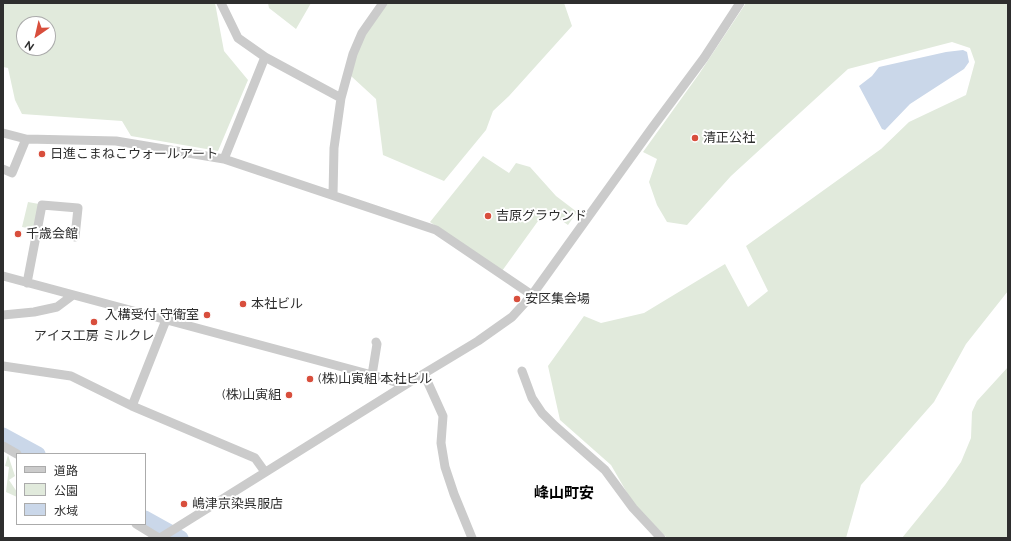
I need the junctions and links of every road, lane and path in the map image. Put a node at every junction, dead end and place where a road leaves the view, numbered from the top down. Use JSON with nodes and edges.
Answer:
{"nodes":[{"id":1,"x":221,"y":3,"type":"edge"},
{"id":2,"x":383,"y":3,"type":"edge"},
{"id":3,"x":740,"y":3,"type":"edge"},
{"id":4,"x":265,"y":57,"type":"junction"},
{"id":5,"x":341,"y":98,"type":"junction"},
{"id":6,"x":3,"y":133,"type":"edge"},
{"id":7,"x":26,"y":139,"type":"junction"},
{"id":8,"x":224,"y":158,"type":"junction"},
{"id":9,"x":3,"y":169,"type":"edge"},
{"id":10,"x":332,"y":195,"type":"junction"},
{"id":11,"x":75,"y":237,"type":"dead end"},
{"id":12,"x":3,"y":276,"type":"edge"},
{"id":13,"x":27,"y":283,"type":"junction"},
{"id":14,"x":532,"y":295,"type":"junction"},
{"id":15,"x":73,"y":296,"type":"junction"},
{"id":16,"x":3,"y":316,"type":"edge"},
{"id":17,"x":166,"y":320,"type":"junction"},
{"id":18,"x":376,"y":342,"type":"dead end"},
{"id":19,"x":3,"y":366,"type":"edge"},
{"id":20,"x":522,"y":371,"type":"dead end"},
{"id":21,"x":424,"y":374,"type":"junction"},
{"id":22,"x":372,"y":375,"type":"junction"},
{"id":23,"x":405,"y":385,"type":"junction"},
{"id":24,"x":132,"y":406,"type":"junction"},
{"id":25,"x":3,"y":449,"type":"edge"},
{"id":26,"x":16,"y":454,"type":"edge"},
{"id":27,"x":264,"y":472,"type":"junction"},
{"id":28,"x":138,"y":525,"type":"edge"},
{"id":29,"x":159,"y":538,"type":"edge"},
{"id":30,"x":472,"y":538,"type":"edge"},
{"id":31,"x":661,"y":538,"type":"edge"}],
"edges":[{"from":1,"to":4,"type":"street"},
{"from":2,"to":5,"type":"street"},
{"from":3,"to":14,"type":"street"},
{"from":4,"to":5,"type":"street"},
{"from":4,"to":8,"type":"street"},
{"from":5,"to":10,"type":"street"},
{"from":6,"to":7,"type":"street"},
{"from":7,"to":8,"type":"street"},
{"from":7,"to":9,"type":"street"},
{"from":8,"to":10,"type":"street"},
{"from":10,"to":14,"type":"street"},
{"from":11,"to":13,"type":"street"},
{"from":12,"to":13,"type":"street"},
{"from":13,"to":15,"type":"street"},
{"from":14,"to":21,"type":"street"},
{"from":15,"to":16,"type":"street"},
{"from":15,"to":17,"type":"street"},
{"from":17,"to":22,"type":"street"},
{"from":17,"to":24,"type":"street"},
{"from":18,"to":22,"type":"street"},
{"from":19,"to":24,"type":"street"},
{"from":20,"to":31,"type":"street"},
{"from":21,"to":23,"type":"street"},
{"from":21,"to":30,"type":"street"},
{"from":22,"to":23,"type":"street"},
{"from":23,"to":27,"type":"street"},
{"from":24,"to":27,"type":"street"},
{"from":25,"to":26,"type":"street"},
{"from":27,"to":29,"type":"street"},
{"from":28,"to":29,"type":"street"}]}
